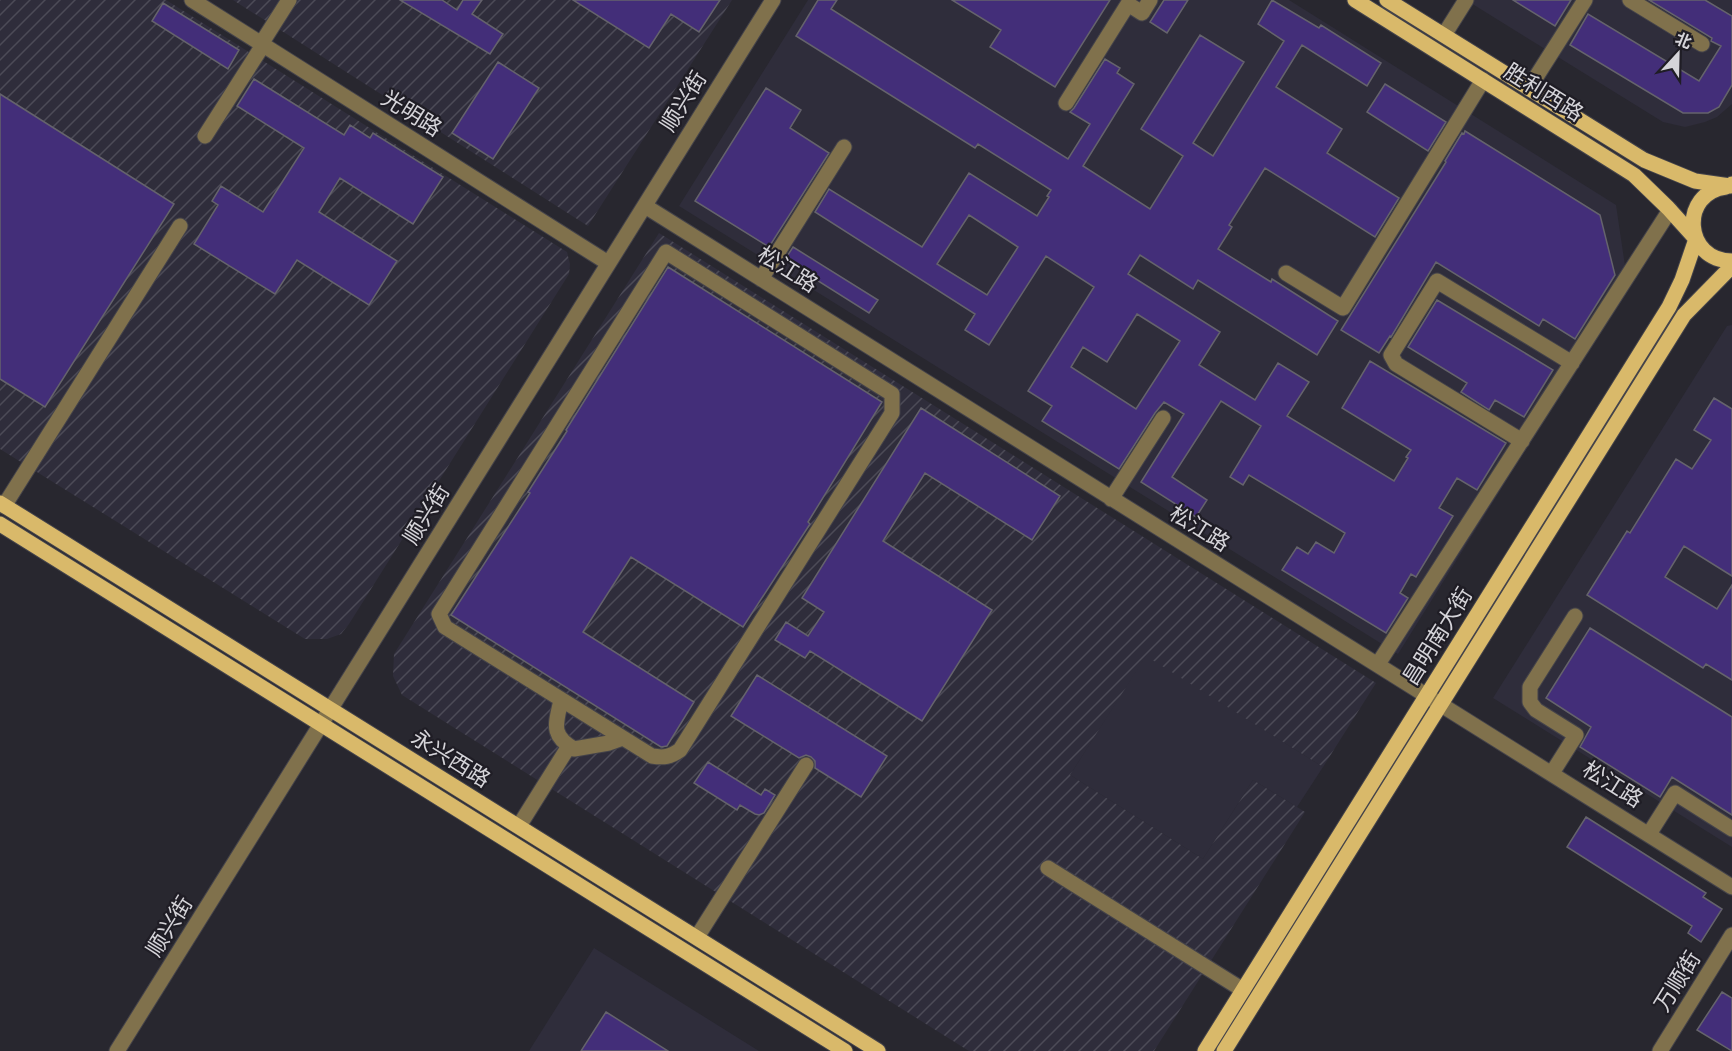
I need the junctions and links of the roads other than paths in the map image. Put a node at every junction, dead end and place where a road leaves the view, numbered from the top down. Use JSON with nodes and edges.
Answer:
{"nodes":[{"id":1,"x":192,"y":0,"type":"edge"},
{"id":2,"x":289,"y":0,"type":"edge"},
{"id":3,"x":773,"y":0,"type":"edge"},
{"id":4,"x":1150,"y":0,"type":"edge"},
{"id":5,"x":1355,"y":0,"type":"edge"},
{"id":6,"x":1387,"y":0,"type":"edge"},
{"id":7,"x":1466,"y":0,"type":"edge"},
{"id":8,"x":1585,"y":0,"type":"edge"},
{"id":9,"x":1630,"y":0,"type":"edge"},
{"id":10,"x":1444,"y":35,"type":"junction"},
{"id":11,"x":262,"y":44,"type":"junction"},
{"id":12,"x":1702,"y":44,"type":"dead end"},
{"id":13,"x":1483,"y":80,"type":"junction"},
{"id":14,"x":1529,"y":88,"type":"junction"},
{"id":15,"x":1066,"y":103,"type":"dead end"},
{"id":16,"x":205,"y":136,"type":"dead end"},
{"id":17,"x":844,"y":147,"type":"dead end"},
{"id":18,"x":1731,"y":186,"type":"edge"},
{"id":19,"x":645,"y":206,"type":"junction"},
{"id":20,"x":1670,"y":210,"type":"junction"},
{"id":21,"x":180,"y":226,"type":"dead end"},
{"id":22,"x":1696,"y":239,"type":"junction"},
{"id":23,"x":608,"y":263,"type":"junction"},
{"id":24,"x":1732,"y":263,"type":"edge"},
{"id":25,"x":1286,"y":273,"type":"dead end"},
{"id":26,"x":761,"y":279,"type":"junction"},
{"id":27,"x":1572,"y":363,"type":"junction"},
{"id":28,"x":1163,"y":418,"type":"dead end"},
{"id":29,"x":1522,"y":441,"type":"junction"},
{"id":30,"x":1111,"y":499,"type":"junction"},
{"id":31,"x":2,"y":504,"type":"edge"},
{"id":32,"x":0,"y":524,"type":"edge"},
{"id":33,"x":1575,"y":616,"type":"dead end"},
{"id":34,"x":1378,"y":664,"type":"junction"},
{"id":35,"x":1427,"y":695,"type":"junction"},
{"id":36,"x":561,"y":700,"type":"junction"},
{"id":37,"x":1441,"y":704,"type":"junction"},
{"id":38,"x":330,"y":709,"type":"junction"},
{"id":39,"x":321,"y":724,"type":"junction"},
{"id":40,"x":623,"y":738,"type":"junction"},
{"id":41,"x":569,"y":747,"type":"junction"},
{"id":42,"x":806,"y":765,"type":"dead end"},
{"id":43,"x":1552,"y":773,"type":"junction"},
{"id":44,"x":519,"y":826,"type":"junction"},
{"id":45,"x":1732,"y":829,"type":"edge"},
{"id":46,"x":1649,"y":834,"type":"junction"},
{"id":47,"x":1047,"y":868,"type":"dead end"},
{"id":48,"x":1732,"y":887,"type":"edge"},
{"id":49,"x":1732,"y":935,"type":"edge"},
{"id":50,"x":697,"y":937,"type":"junction"},
{"id":51,"x":1243,"y":990,"type":"junction"},
{"id":52,"x":117,"y":1051,"type":"edge"},
{"id":53,"x":845,"y":1051,"type":"edge"},
{"id":54,"x":878,"y":1051,"type":"edge"},
{"id":55,"x":1205,"y":1051,"type":"edge"},
{"id":56,"x":1224,"y":1051,"type":"edge"},
{"id":57,"x":1660,"y":1051,"type":"edge"}],
"edges":[{"from":1,"to":11,"type":"street","name":"光明路"},
{"from":2,"to":11,"type":"street"},
{"from":3,"to":19,"type":"street","name":"顺兴街"},
{"from":4,"to":15,"type":"street"},
{"from":5,"to":13,"type":"main road","name":"胜利西路"},
{"from":6,"to":10,"type":"main road","name":"胜利西路"},
{"from":7,"to":10,"type":"street"},
{"from":8,"to":14,"type":"street"},
{"from":9,"to":12,"type":"street"},
{"from":10,"to":14,"type":"main road","name":"胜利西路"},
{"from":11,"to":16,"type":"street"},
{"from":11,"to":23,"type":"street","name":"光明路"},
{"from":13,"to":20,"type":"main road","name":"胜利西路"},
{"from":13,"to":25,"type":"street"},
{"from":14,"to":18,"type":"main road","name":"胜利西路"},
{"from":17,"to":26,"type":"street"},
{"from":18,"to":22,"type":"main road","name":"昌明南大街"},
{"from":19,"to":23,"type":"street","name":"顺兴街"},
{"from":19,"to":26,"type":"street","name":"松江路"},
{"from":20,"to":22,"type":"main road","name":"胜利西路"},
{"from":20,"to":27,"type":"street"},
{"from":21,"to":31,"type":"street"},
{"from":22,"to":24,"type":"main road","name":"胜利西路"},
{"from":22,"to":35,"type":"main road","name":"昌明南大街"},
{"from":23,"to":38,"type":"street","name":"顺兴街"},
{"from":24,"to":37,"type":"main road","name":"昌明南大街"},
{"from":26,"to":30,"type":"street","name":"松江路"},
{"from":27,"to":29,"type":"street"},
{"from":27,"to":29,"type":"street"},
{"from":28,"to":30,"type":"street"},
{"from":29,"to":34,"type":"street"},
{"from":30,"to":34,"type":"street","name":"松江路"},
{"from":31,"to":38,"type":"main road","name":"永兴西路"},
{"from":32,"to":39,"type":"main road","name":"永兴西路"},
{"from":33,"to":43,"type":"street"},
{"from":34,"to":35,"type":"street","name":"松江路"},
{"from":35,"to":37,"type":"street","name":"松江路"},
{"from":35,"to":51,"type":"main road","name":"昌明南大街"},
{"from":36,"to":40,"type":"street"},
{"from":36,"to":40,"type":"street"},
{"from":36,"to":41,"type":"street"},
{"from":37,"to":43,"type":"street","name":"松江路"},
{"from":37,"to":56,"type":"main road","name":"昌明南大街"},
{"from":38,"to":39,"type":"street","name":"顺兴街"},
{"from":38,"to":44,"type":"main road","name":"永兴西路"},
{"from":39,"to":52,"type":"street","name":"顺兴街"},
{"from":39,"to":53,"type":"main road","name":"永兴西路"},
{"from":40,"to":41,"type":"street"},
{"from":41,"to":44,"type":"street"},
{"from":42,"to":50,"type":"street"},
{"from":43,"to":46,"type":"street","name":"松江路"},
{"from":44,"to":50,"type":"main road","name":"永兴西路"},
{"from":45,"to":46,"type":"street"},
{"from":46,"to":48,"type":"street","name":"松江路"},
{"from":47,"to":51,"type":"street"},
{"from":49,"to":57,"type":"street","name":"万顺街"},
{"from":50,"to":54,"type":"main road","name":"永兴西路"},
{"from":51,"to":55,"type":"main road","name":"昌明南大街"}]}
